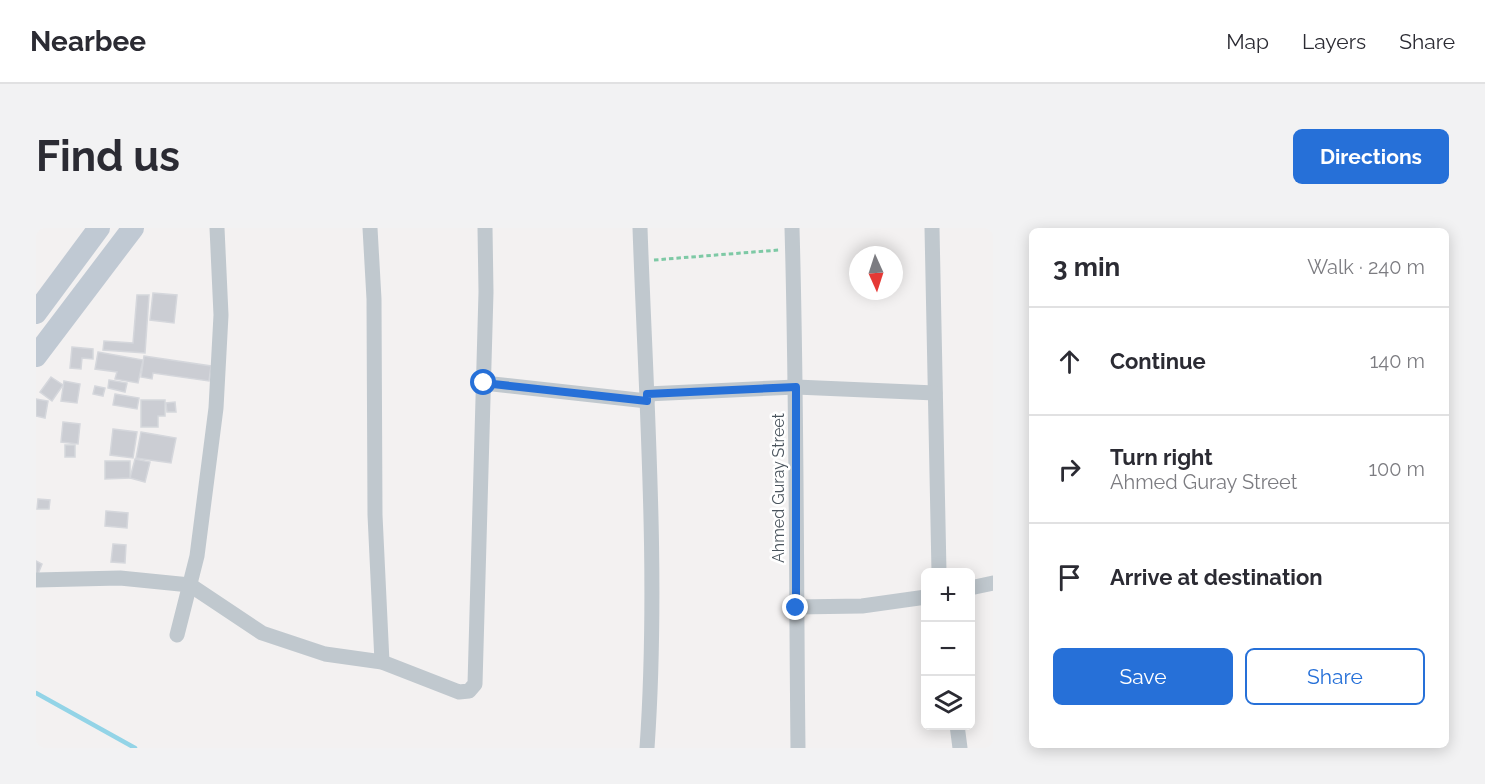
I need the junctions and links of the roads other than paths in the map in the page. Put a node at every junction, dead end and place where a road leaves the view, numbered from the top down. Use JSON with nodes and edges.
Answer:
{"nodes":[{"id":1,"x":99,"y":228,"type":"edge"},
{"id":2,"x":133,"y":228,"type":"edge"},
{"id":3,"x":217,"y":228,"type":"edge"},
{"id":4,"x":370,"y":228,"type":"edge"},
{"id":5,"x":484,"y":228,"type":"edge"},
{"id":6,"x":640,"y":228,"type":"edge"},
{"id":7,"x":792,"y":228,"type":"edge"},
{"id":8,"x":932,"y":228,"type":"edge"},
{"id":9,"x":37,"y":308,"type":"edge"},
{"id":10,"x":60,"y":325,"type":"junction"},
{"id":11,"x":36,"y":356,"type":"edge"},
{"id":12,"x":484,"y":383,"type":"junction"},
{"id":13,"x":796,"y":387,"type":"junction"},
{"id":14,"x":935,"y":393,"type":"junction"},
{"id":15,"x":647,"y":398,"type":"junction"},
{"id":16,"x":939,"y":568,"type":"edge"},
{"id":17,"x":36,"y":580,"type":"edge"},
{"id":18,"x":993,"y":583,"type":"edge"},
{"id":19,"x":190,"y":585,"type":"junction"},
{"id":20,"x":975,"y":587,"type":"edge"},
{"id":21,"x":921,"y":598,"type":"edge"},
{"id":22,"x":796,"y":608,"type":"junction"},
{"id":23,"x":177,"y":635,"type":"dead end"},
{"id":24,"x":382,"y":662,"type":"junction"},
{"id":25,"x":958,"y":730,"type":"edge"},
{"id":26,"x":647,"y":748,"type":"edge"},
{"id":27,"x":798,"y":748,"type":"edge"},
{"id":28,"x":960,"y":748,"type":"edge"}],
"edges":[{"from":1,"to":9,"type":"main road"},
{"from":2,"to":10,"type":"main road"},
{"from":3,"to":19,"type":"street"},
{"from":4,"to":24,"type":"street"},
{"from":5,"to":12,"type":"street"},
{"from":6,"to":15,"type":"street"},
{"from":7,"to":13,"type":"street","name":"Ahmed Guray Street"},
{"from":8,"to":14,"type":"street"},
{"from":9,"to":10,"type":"street"},
{"from":10,"to":11,"type":"main road"},
{"from":12,"to":15,"type":"street"},
{"from":12,"to":24,"type":"street"},
{"from":13,"to":14,"type":"street"},
{"from":13,"to":15,"type":"street"},
{"from":13,"to":22,"type":"street","name":"Ahmed Guray Street"},
{"from":14,"to":16,"type":"street"},
{"from":15,"to":26,"type":"street"},
{"from":17,"to":19,"type":"street"},
{"from":18,"to":20,"type":"street"},
{"from":19,"to":23,"type":"street"},
{"from":19,"to":24,"type":"street"},
{"from":21,"to":22,"type":"street"},
{"from":22,"to":27,"type":"street","name":"Ahmed Guray Street"},
{"from":25,"to":28,"type":"street"}]}
